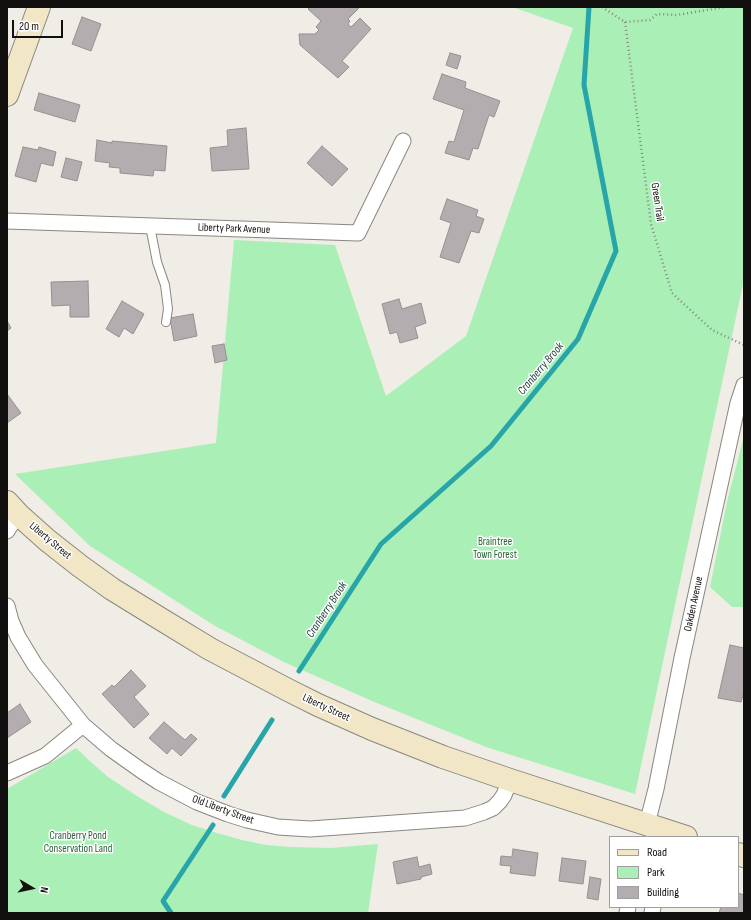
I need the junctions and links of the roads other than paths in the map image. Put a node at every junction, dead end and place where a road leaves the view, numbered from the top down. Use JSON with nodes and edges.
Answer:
{"nodes":[{"id":1,"x":39,"y":7,"type":"edge"},
{"id":2,"x":7,"y":95,"type":"edge"},
{"id":3,"x":403,"y":141,"type":"dead end"},
{"id":4,"x":7,"y":221,"type":"edge"},
{"id":5,"x":150,"y":226,"type":"junction"},
{"id":6,"x":166,"y":322,"type":"dead end"},
{"id":7,"x":744,"y":385,"type":"edge"},
{"id":8,"x":11,"y":516,"type":"edge"},
{"id":9,"x":7,"y":606,"type":"edge"},
{"id":10,"x":84,"y":725,"type":"junction"},
{"id":11,"x":7,"y":773,"type":"edge"},
{"id":12,"x":510,"y":780,"type":"junction"},
{"id":13,"x":649,"y":829,"type":"edge"},
{"id":14,"x":678,"y":836,"type":"edge"}],
"edges":[{"from":1,"to":2,"type":"main road"},
{"from":3,"to":5,"type":"street","name":"Liberty Park Avenue"},
{"from":4,"to":5,"type":"street","name":"Liberty Park Avenue"},
{"from":5,"to":6,"type":"lane"},
{"from":7,"to":13,"type":"street","name":"Oakden Avenue"},
{"from":8,"to":12,"type":"main road","name":"Liberty Street"},
{"from":9,"to":10,"type":"street","name":"Old Liberty Street"},
{"from":10,"to":11,"type":"street"},
{"from":10,"to":12,"type":"street","name":"Old Liberty Street"},
{"from":12,"to":13,"type":"main road","name":"Liberty Street"},
{"from":13,"to":14,"type":"main road","name":"Liberty Street"}]}
